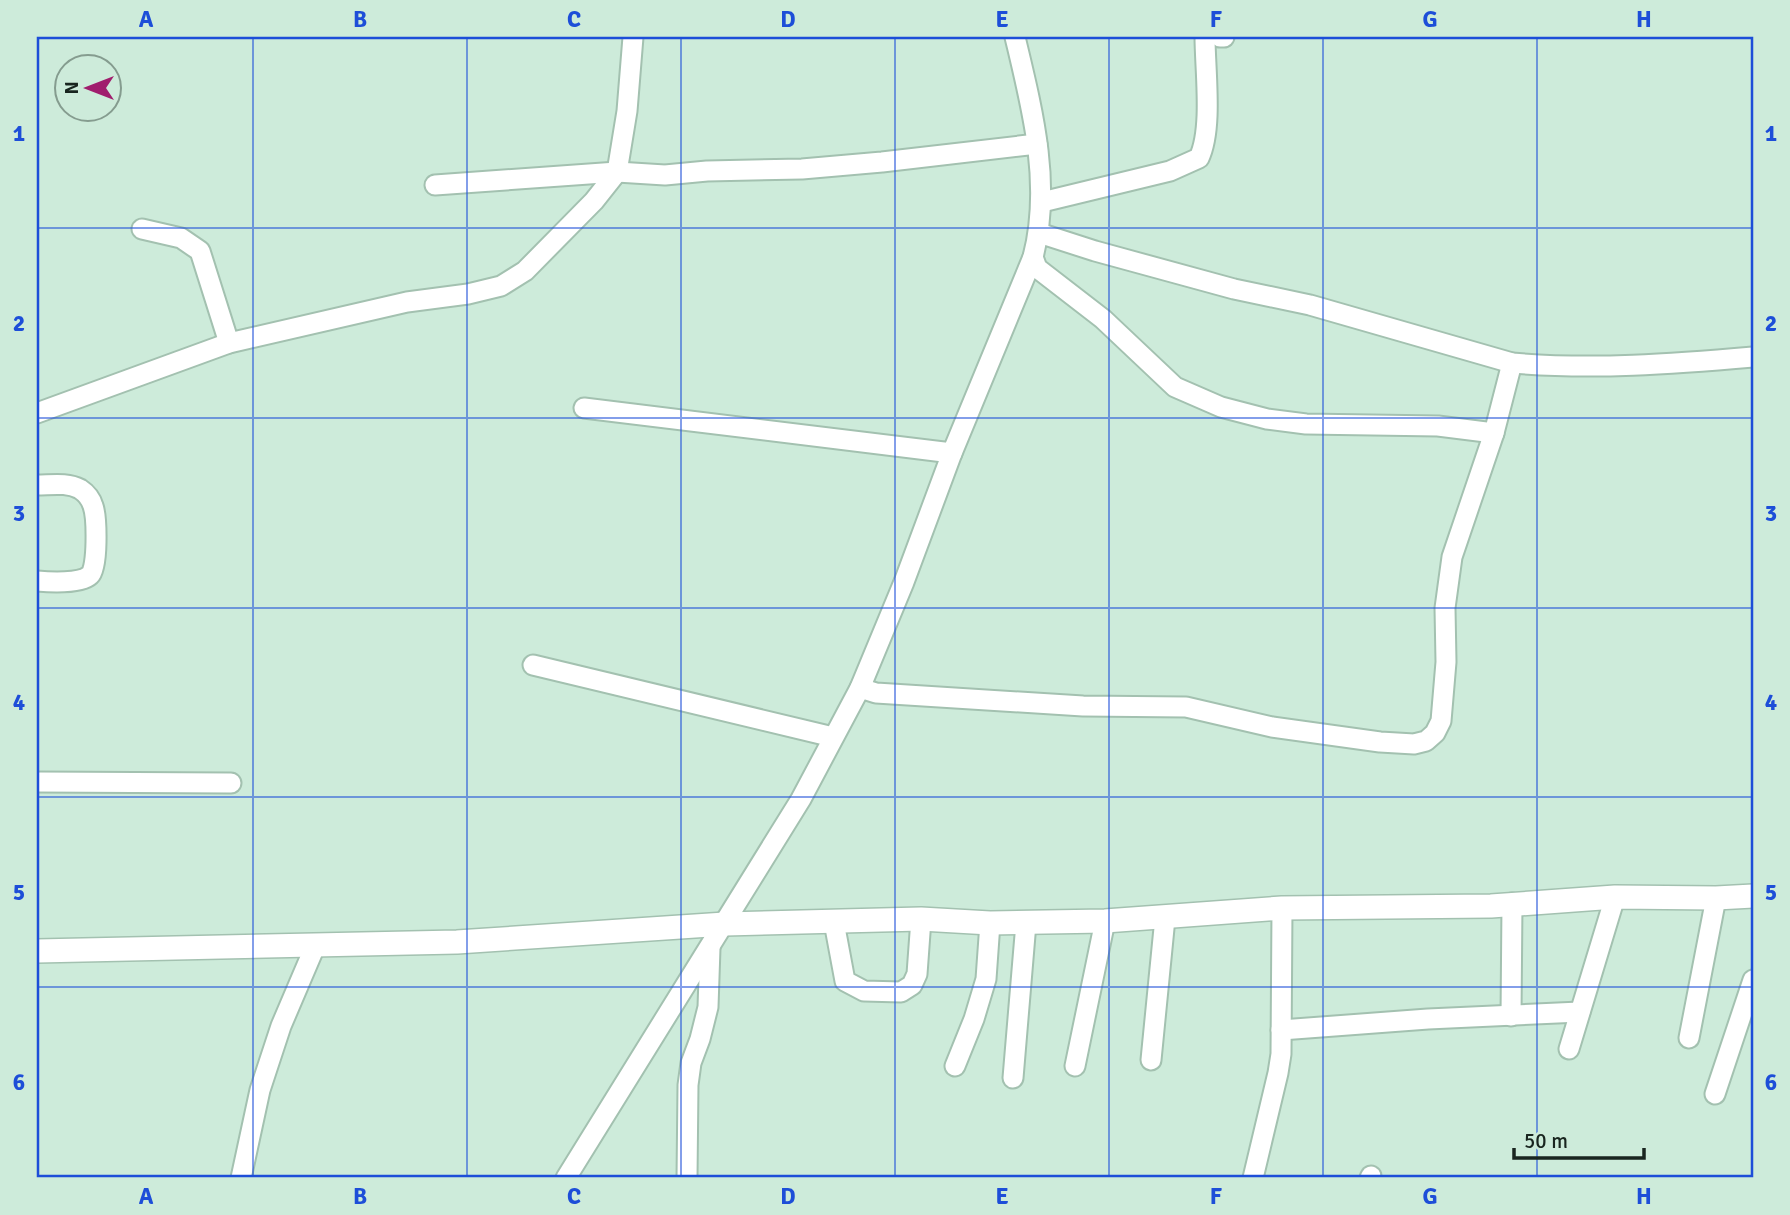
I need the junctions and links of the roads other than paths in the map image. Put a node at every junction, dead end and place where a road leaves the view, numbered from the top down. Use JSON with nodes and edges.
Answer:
{"nodes":[{"id":1,"x":633,"y":37,"type":"edge"},
{"id":2,"x":1015,"y":37,"type":"edge"},
{"id":3,"x":1205,"y":37,"type":"edge"},
{"id":4,"x":1037,"y":144,"type":"junction"},
{"id":5,"x":617,"y":172,"type":"junction"},
{"id":6,"x":435,"y":184,"type":"dead end"},
{"id":7,"x":1042,"y":202,"type":"junction"},
{"id":8,"x":142,"y":229,"type":"dead end"},
{"id":9,"x":1039,"y":233,"type":"junction"},
{"id":10,"x":1033,"y":257,"type":"junction"},
{"id":11,"x":229,"y":343,"type":"junction"},
{"id":12,"x":1753,"y":357,"type":"edge"},
{"id":13,"x":1512,"y":363,"type":"junction"},
{"id":14,"x":584,"y":408,"type":"dead end"},
{"id":15,"x":37,"y":413,"type":"edge"},
{"id":16,"x":1494,"y":433,"type":"junction"},
{"id":17,"x":952,"y":453,"type":"junction"},
{"id":18,"x":37,"y":485,"type":"edge"},
{"id":19,"x":37,"y":581,"type":"edge"},
{"id":20,"x":533,"y":665,"type":"dead end"},
{"id":21,"x":860,"y":688,"type":"junction"},
{"id":22,"x":833,"y":737,"type":"junction"},
{"id":23,"x":37,"y":782,"type":"edge"},
{"id":24,"x":231,"y":783,"type":"dead end"},
{"id":25,"x":1753,"y":896,"type":"edge"},
{"id":26,"x":1615,"y":897,"type":"junction"},
{"id":27,"x":1716,"y":898,"type":"junction"},
{"id":28,"x":1512,"y":903,"type":"junction"},
{"id":29,"x":1282,"y":908,"type":"junction"},
{"id":30,"x":1165,"y":918,"type":"junction"},
{"id":31,"x":921,"y":919,"type":"junction"},
{"id":32,"x":1105,"y":921,"type":"junction"},
{"id":33,"x":834,"y":922,"type":"junction"},
{"id":34,"x":990,"y":923,"type":"junction"},
{"id":35,"x":1026,"y":923,"type":"junction"},
{"id":36,"x":725,"y":924,"type":"junction"},
{"id":37,"x":316,"y":944,"type":"junction"},
{"id":38,"x":710,"y":948,"type":"junction"},
{"id":39,"x":37,"y":951,"type":"edge"},
{"id":40,"x":1753,"y":980,"type":"edge"},
{"id":41,"x":1580,"y":1012,"type":"junction"},
{"id":42,"x":1511,"y":1016,"type":"junction"},
{"id":43,"x":1281,"y":1030,"type":"junction"},
{"id":44,"x":1689,"y":1038,"type":"dead end"},
{"id":45,"x":1569,"y":1049,"type":"dead end"},
{"id":46,"x":1151,"y":1059,"type":"dead end"},
{"id":47,"x":955,"y":1066,"type":"dead end"},
{"id":48,"x":1074,"y":1066,"type":"dead end"},
{"id":49,"x":1013,"y":1078,"type":"dead end"},
{"id":50,"x":1715,"y":1094,"type":"dead end"},
{"id":51,"x":241,"y":1178,"type":"edge"},
{"id":52,"x":566,"y":1178,"type":"edge"},
{"id":53,"x":687,"y":1178,"type":"edge"},
{"id":54,"x":1253,"y":1178,"type":"edge"}],
"edges":[{"from":1,"to":5,"type":"street"},
{"from":2,"to":4,"type":"street"},
{"from":3,"to":7,"type":"street"},
{"from":4,"to":5,"type":"street"},
{"from":4,"to":7,"type":"street"},
{"from":5,"to":6,"type":"street"},
{"from":5,"to":11,"type":"street"},
{"from":7,"to":9,"type":"street"},
{"from":8,"to":11,"type":"street"},
{"from":9,"to":10,"type":"street"},
{"from":9,"to":13,"type":"street"},
{"from":10,"to":16,"type":"street"},
{"from":10,"to":17,"type":"street"},
{"from":11,"to":15,"type":"street"},
{"from":12,"to":13,"type":"street"},
{"from":13,"to":16,"type":"street"},
{"from":14,"to":17,"type":"street"},
{"from":16,"to":21,"type":"street"},
{"from":17,"to":21,"type":"street"},
{"from":18,"to":19,"type":"street"},
{"from":20,"to":22,"type":"street"},
{"from":21,"to":22,"type":"street"},
{"from":22,"to":36,"type":"street"},
{"from":23,"to":24,"type":"street"},
{"from":25,"to":27,"type":"main road"},
{"from":26,"to":27,"type":"main road"},
{"from":26,"to":28,"type":"main road"},
{"from":26,"to":41,"type":"street"},
{"from":27,"to":44,"type":"street"},
{"from":28,"to":29,"type":"main road"},
{"from":28,"to":42,"type":"street"},
{"from":29,"to":30,"type":"main road"},
{"from":29,"to":43,"type":"street"},
{"from":30,"to":32,"type":"main road"},
{"from":30,"to":46,"type":"street"},
{"from":31,"to":33,"type":"main road"},
{"from":31,"to":33,"type":"street"},
{"from":31,"to":34,"type":"main road"},
{"from":32,"to":35,"type":"main road"},
{"from":32,"to":48,"type":"street"},
{"from":33,"to":36,"type":"main road"},
{"from":34,"to":35,"type":"main road"},
{"from":34,"to":47,"type":"street"},
{"from":35,"to":49,"type":"street"},
{"from":36,"to":37,"type":"main road"},
{"from":36,"to":38,"type":"street"},
{"from":37,"to":39,"type":"main road"},
{"from":37,"to":51,"type":"street"},
{"from":38,"to":52,"type":"street"},
{"from":38,"to":53,"type":"street"},
{"from":40,"to":50,"type":"street"},
{"from":41,"to":42,"type":"street"},
{"from":41,"to":45,"type":"street"},
{"from":42,"to":43,"type":"street"},
{"from":43,"to":54,"type":"street"}]}
